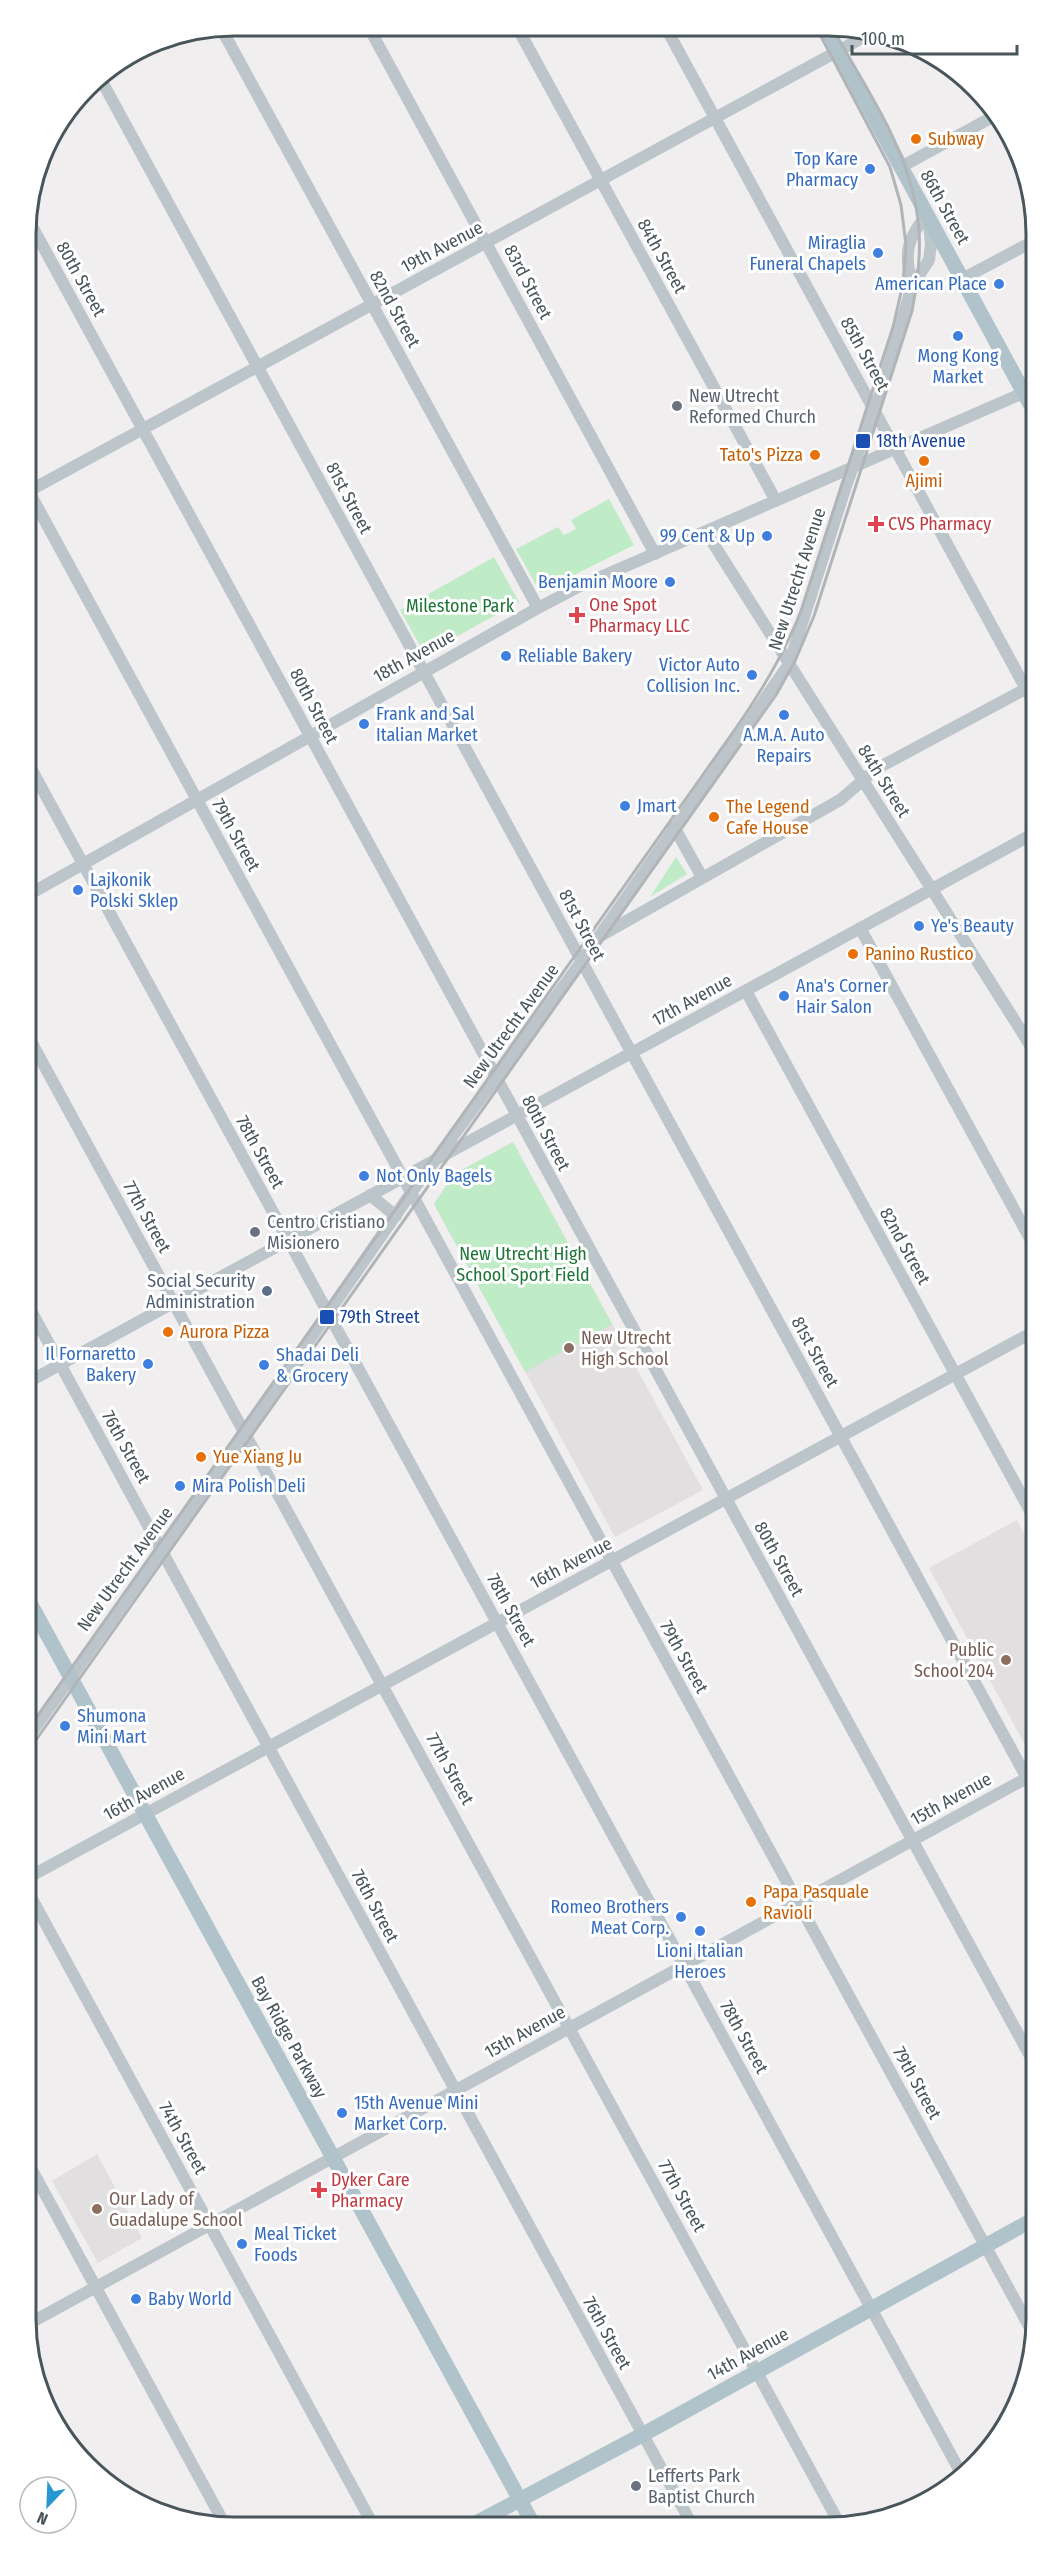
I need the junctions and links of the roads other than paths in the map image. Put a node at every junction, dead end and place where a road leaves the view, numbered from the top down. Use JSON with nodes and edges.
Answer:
{"nodes":[{"id":1,"x":373,"y":36,"type":"edge"},
{"id":2,"x":522,"y":36,"type":"edge"},
{"id":3,"x":670,"y":36,"type":"edge"},
{"id":4,"x":830,"y":36,"type":"edge"},
{"id":5,"x":226,"y":37,"type":"edge"},
{"id":6,"x":860,"y":39,"type":"edge"},
{"id":7,"x":838,"y":51,"type":"junction"},
{"id":8,"x":104,"y":85,"type":"edge"},
{"id":9,"x":716,"y":119,"type":"junction"},
{"id":10,"x":989,"y":119,"type":"edge"},
{"id":11,"x":901,"y":167,"type":"junction"},
{"id":12,"x":600,"y":181,"type":"junction"},
{"id":13,"x":928,"y":214,"type":"junction"},
{"id":14,"x":36,"y":233,"type":"edge"},
{"id":15,"x":487,"y":244,"type":"junction"},
{"id":16,"x":1026,"y":245,"type":"edge"},
{"id":17,"x":962,"y":279,"type":"junction"},
{"id":18,"x":912,"y":286,"type":"junction"},
{"id":19,"x":372,"y":304,"type":"junction"},
{"id":20,"x":258,"y":367,"type":"junction"},
{"id":21,"x":1026,"y":392,"type":"edge"},
{"id":22,"x":1026,"y":397,"type":"edge"},
{"id":23,"x":874,"y":410,"type":"junction"},
{"id":24,"x":143,"y":429,"type":"junction"},
{"id":25,"x":895,"y":448,"type":"junction"},
{"id":26,"x":853,"y":467,"type":"junction"},
{"id":27,"x":36,"y":486,"type":"edge"},
{"id":28,"x":776,"y":501,"type":"junction"},
{"id":29,"x":36,"y":505,"type":"edge"},
{"id":30,"x":706,"y":532,"type":"junction"},
{"id":31,"x":655,"y":554,"type":"junction"},
{"id":32,"x":538,"y":608,"type":"junction"},
{"id":33,"x":789,"y":664,"type":"junction"},
{"id":34,"x":423,"y":672,"type":"junction"},
{"id":35,"x":1026,"y":686,"type":"edge"},
{"id":36,"x":1026,"y":693,"type":"edge"},
{"id":37,"x":310,"y":736,"type":"junction"},
{"id":38,"x":36,"y":778,"type":"edge"},
{"id":39,"x":862,"y":781,"type":"junction"},
{"id":40,"x":196,"y":800,"type":"junction"},
{"id":41,"x":674,"y":827,"type":"junction"},
{"id":42,"x":1026,"y":838,"type":"edge"},
{"id":43,"x":83,"y":864,"type":"junction"},
{"id":44,"x":702,"y":877,"type":"junction"},
{"id":45,"x":36,"y":890,"type":"edge"},
{"id":46,"x":932,"y":891,"type":"junction"},
{"id":47,"x":861,"y":928,"type":"junction"},
{"id":48,"x":599,"y":936,"type":"junction"},
{"id":49,"x":582,"y":962,"type":"junction"},
{"id":50,"x":746,"y":991,"type":"junction"},
{"id":51,"x":1026,"y":1039,"type":"edge"},
{"id":52,"x":36,"y":1051,"type":"edge"},
{"id":53,"x":631,"y":1054,"type":"junction"},
{"id":54,"x":495,"y":1077,"type":"junction"},
{"id":55,"x":517,"y":1117,"type":"junction"},
{"id":56,"x":436,"y":1159,"type":"junction"},
{"id":57,"x":402,"y":1178,"type":"junction"},
{"id":58,"x":411,"y":1193,"type":"junction"},
{"id":59,"x":370,"y":1195,"type":"junction"},
{"id":60,"x":396,"y":1216,"type":"junction"},
{"id":61,"x":1026,"y":1231,"type":"edge"},
{"id":62,"x":288,"y":1242,"type":"junction"},
{"id":63,"x":174,"y":1304,"type":"junction"},
{"id":64,"x":328,"y":1312,"type":"junction"},
{"id":65,"x":36,"y":1320,"type":"edge"},
{"id":66,"x":1026,"y":1336,"type":"edge"},
{"id":67,"x":60,"y":1364,"type":"junction"},
{"id":68,"x":955,"y":1375,"type":"junction"},
{"id":69,"x":36,"y":1378,"type":"edge"},
{"id":70,"x":245,"y":1432,"type":"junction"},
{"id":71,"x":840,"y":1435,"type":"junction"},
{"id":72,"x":726,"y":1500,"type":"junction"},
{"id":73,"x":1026,"y":1504,"type":"edge"},
{"id":74,"x":162,"y":1550,"type":"junction"},
{"id":75,"x":612,"y":1562,"type":"junction"},
{"id":76,"x":36,"y":1614,"type":"edge"},
{"id":77,"x":497,"y":1622,"type":"junction"},
{"id":78,"x":70,"y":1676,"type":"junction"},
{"id":79,"x":383,"y":1684,"type":"junction"},
{"id":80,"x":36,"y":1726,"type":"edge"},
{"id":81,"x":268,"y":1746,"type":"junction"},
{"id":82,"x":1026,"y":1767,"type":"edge"},
{"id":83,"x":1026,"y":1779,"type":"edge"},
{"id":84,"x":145,"y":1814,"type":"junction"},
{"id":85,"x":913,"y":1840,"type":"junction"},
{"id":86,"x":36,"y":1873,"type":"edge"},
{"id":87,"x":799,"y":1902,"type":"junction"},
{"id":88,"x":36,"y":1906,"type":"edge"},
{"id":89,"x":684,"y":1965,"type":"junction"},
{"id":90,"x":570,"y":2027,"type":"junction"},
{"id":91,"x":1026,"y":2048,"type":"edge"},
{"id":92,"x":455,"y":2092,"type":"junction"},
{"id":93,"x":332,"y":2157,"type":"junction"},
{"id":94,"x":36,"y":2177,"type":"edge"},
{"id":95,"x":209,"y":2224,"type":"junction"},
{"id":96,"x":1026,"y":2224,"type":"edge"},
{"id":97,"x":986,"y":2246,"type":"junction"},
{"id":98,"x":95,"y":2286,"type":"junction"},
{"id":99,"x":871,"y":2308,"type":"junction"},
{"id":100,"x":36,"y":2320,"type":"edge"},
{"id":101,"x":1026,"y":2320,"type":"edge"},
{"id":102,"x":757,"y":2371,"type":"junction"},
{"id":103,"x":642,"y":2435,"type":"junction"},
{"id":104,"x":958,"y":2468,"type":"edge"},
{"id":105,"x":519,"y":2500,"type":"junction"},
{"id":106,"x":220,"y":2516,"type":"edge"},
{"id":107,"x":836,"y":2516,"type":"edge"},
{"id":108,"x":369,"y":2517,"type":"edge"},
{"id":109,"x":487,"y":2517,"type":"edge"},
{"id":110,"x":528,"y":2517,"type":"edge"},
{"id":111,"x":688,"y":2517,"type":"edge"}],
"edges":[{"from":1,"to":15,"type":"street","name":"83rd Street"},
{"from":2,"to":12,"type":"street","name":"84th Street"},
{"from":3,"to":9,"type":"street","name":"85th Street"},
{"from":4,"to":7,"type":"main road","name":"86th Street"},
{"from":5,"to":19,"type":"street","name":"82nd Street"},
{"from":6,"to":7,"type":"street","name":"19th Avenue"},
{"from":7,"to":9,"type":"street","name":"19th Avenue"},
{"from":7,"to":11,"type":"main road","name":"86th Street"},
{"from":8,"to":20,"type":"street","name":"81st Street"},
{"from":9,"to":12,"type":"street","name":"19th Avenue"},
{"from":9,"to":23,"type":"street","name":"85th Street"},
{"from":10,"to":11,"type":"street"},
{"from":11,"to":13,"type":"main road","name":"86th Street"},
{"from":12,"to":15,"type":"street","name":"19th Avenue"},
{"from":12,"to":28,"type":"street","name":"84th Street"},
{"from":13,"to":17,"type":"main road","name":"86th Street"},
{"from":13,"to":18,"type":"street","name":"New Utrecht Avenue"},
{"from":13,"to":18,"type":"street","name":"New Utrecht Avenue"},
{"from":14,"to":24,"type":"street","name":"80th Street"},
{"from":15,"to":19,"type":"street","name":"19th Avenue"},
{"from":15,"to":31,"type":"street","name":"83rd Street"},
{"from":16,"to":17,"type":"street"},
{"from":17,"to":21,"type":"main road","name":"86th Street"},
{"from":18,"to":23,"type":"street","name":"New Utrecht Avenue"},
{"from":19,"to":20,"type":"street","name":"19th Avenue"},
{"from":19,"to":32,"type":"street","name":"82nd Street"},
{"from":20,"to":24,"type":"street","name":"19th Avenue"},
{"from":20,"to":34,"type":"street","name":"81st Street"},
{"from":22,"to":25,"type":"street","name":"18th Avenue"},
{"from":23,"to":25,"type":"street","name":"85th Street"},
{"from":23,"to":26,"type":"street","name":"New Utrecht Avenue"},
{"from":24,"to":27,"type":"street","name":"19th Avenue"},
{"from":24,"to":37,"type":"street","name":"80th Street"},
{"from":25,"to":26,"type":"street","name":"18th Avenue"},
{"from":25,"to":35,"type":"street","name":"85th Street"},
{"from":26,"to":28,"type":"street","name":"18th Avenue"},
{"from":26,"to":33,"type":"street","name":"New Utrecht Avenue"},
{"from":28,"to":30,"type":"street","name":"18th Avenue"},
{"from":29,"to":40,"type":"street","name":"79th Street"},
{"from":30,"to":31,"type":"street","name":"18th Avenue"},
{"from":30,"to":33,"type":"street","name":"84th Street"},
{"from":31,"to":32,"type":"street","name":"18th Avenue"},
{"from":32,"to":34,"type":"street","name":"18th Avenue"},
{"from":33,"to":39,"type":"street","name":"84th Street"},
{"from":33,"to":41,"type":"street","name":"New Utrecht Avenue"},
{"from":34,"to":37,"type":"street","name":"18th Avenue"},
{"from":34,"to":49,"type":"street","name":"81st Street"},
{"from":36,"to":39,"type":"street"},
{"from":37,"to":40,"type":"street","name":"18th Avenue"},
{"from":37,"to":54,"type":"street","name":"80th Street"},
{"from":38,"to":43,"type":"street","name":"78th Street"},
{"from":39,"to":44,"type":"street"},
{"from":39,"to":46,"type":"street","name":"84th Street"},
{"from":40,"to":43,"type":"street","name":"18th Avenue"},
{"from":40,"to":57,"type":"street","name":"79th Street"},
{"from":41,"to":44,"type":"street"},
{"from":41,"to":48,"type":"street","name":"New Utrecht Avenue"},
{"from":42,"to":46,"type":"street","name":"17th Avenue"},
{"from":43,"to":45,"type":"street","name":"18th Avenue"},
{"from":43,"to":62,"type":"street","name":"78th Street"},
{"from":44,"to":48,"type":"street"},
{"from":46,"to":47,"type":"street","name":"17th Avenue"},
{"from":46,"to":51,"type":"street","name":"84th Street"},
{"from":47,"to":50,"type":"street","name":"17th Avenue"},
{"from":47,"to":61,"type":"street"},
{"from":48,"to":49,"type":"street","name":"New Utrecht Avenue"},
{"from":49,"to":53,"type":"street","name":"81st Street"},
{"from":49,"to":54,"type":"street","name":"New Utrecht Avenue"},
{"from":50,"to":53,"type":"street","name":"17th Avenue"},
{"from":50,"to":68,"type":"street","name":"82nd Street"},
{"from":52,"to":63,"type":"street","name":"77th Street"},
{"from":53,"to":55,"type":"street","name":"17th Avenue"},
{"from":53,"to":71,"type":"street","name":"81st Street"},
{"from":54,"to":55,"type":"street","name":"80th Street"},
{"from":54,"to":56,"type":"street","name":"New Utrecht Avenue"},
{"from":55,"to":56,"type":"street","name":"17th Avenue"},
{"from":55,"to":72,"type":"street","name":"80th Street"},
{"from":56,"to":57,"type":"street","name":"17th Avenue"},
{"from":56,"to":58,"type":"street","name":"New Utrecht Avenue"},
{"from":57,"to":58,"type":"street","name":"79th Street"},
{"from":57,"to":59,"type":"street","name":"17th Avenue"},
{"from":58,"to":60,"type":"street","name":"New Utrecht Avenue"},
{"from":58,"to":75,"type":"street","name":"79th Street"},
{"from":59,"to":60,"type":"street"},
{"from":59,"to":62,"type":"street","name":"17th Avenue"},
{"from":60,"to":64,"type":"street","name":"New Utrecht Avenue"},
{"from":62,"to":63,"type":"street","name":"17th Avenue"},
{"from":62,"to":64,"type":"street","name":"78th Street"},
{"from":63,"to":67,"type":"street","name":"17th Avenue"},
{"from":63,"to":70,"type":"street","name":"77th Street"},
{"from":64,"to":70,"type":"street","name":"New Utrecht Avenue"},
{"from":64,"to":77,"type":"street","name":"78th Street"},
{"from":65,"to":67,"type":"street","name":"76th Street"},
{"from":66,"to":68,"type":"street","name":"16th Avenue"},
{"from":67,"to":69,"type":"street","name":"17th Avenue"},
{"from":67,"to":74,"type":"street","name":"76th Street"},
{"from":68,"to":71,"type":"street","name":"16th Avenue"},
{"from":68,"to":73,"type":"street","name":"82nd Street"},
{"from":70,"to":74,"type":"street","name":"New Utrecht Avenue"},
{"from":70,"to":79,"type":"street","name":"77th Street"},
{"from":71,"to":72,"type":"street","name":"16th Avenue"},
{"from":71,"to":82,"type":"street","name":"81st Street"},
{"from":72,"to":75,"type":"street","name":"16th Avenue"},
{"from":72,"to":85,"type":"street","name":"80th Street"},
{"from":74,"to":78,"type":"street","name":"New Utrecht Avenue"},
{"from":74,"to":81,"type":"street","name":"76th Street"},
{"from":75,"to":77,"type":"street","name":"16th Avenue"},
{"from":75,"to":87,"type":"street","name":"79th Street"},
{"from":76,"to":78,"type":"main road","name":"Bay Ridge Parkway"},
{"from":77,"to":79,"type":"street","name":"16th Avenue"},
{"from":77,"to":89,"type":"street","name":"78th Street"},
{"from":78,"to":80,"type":"street","name":"New Utrecht Avenue"},
{"from":78,"to":84,"type":"main road","name":"Bay Ridge Parkway"},
{"from":79,"to":81,"type":"street","name":"16th Avenue"},
{"from":79,"to":90,"type":"street","name":"77th Street"},
{"from":81,"to":84,"type":"street","name":"16th Avenue"},
{"from":81,"to":92,"type":"street","name":"76th Street"},
{"from":83,"to":85,"type":"street","name":"15th Avenue"},
{"from":84,"to":86,"type":"street","name":"16th Avenue"},
{"from":84,"to":93,"type":"main road","name":"Bay Ridge Parkway"},
{"from":85,"to":87,"type":"street","name":"15th Avenue"},
{"from":85,"to":91,"type":"street","name":"80th Street"},
{"from":87,"to":89,"type":"street","name":"15th Avenue"},
{"from":87,"to":97,"type":"street","name":"79th Street"},
{"from":88,"to":95,"type":"street","name":"74th Street"},
{"from":89,"to":90,"type":"street","name":"15th Avenue"},
{"from":89,"to":99,"type":"street","name":"78th Street"},
{"from":90,"to":92,"type":"street","name":"15th Avenue"},
{"from":90,"to":102,"type":"street","name":"77th Street"},
{"from":92,"to":93,"type":"street","name":"15th Avenue"},
{"from":92,"to":103,"type":"street","name":"76th Street"},
{"from":93,"to":95,"type":"street","name":"15th Avenue"},
{"from":93,"to":105,"type":"main road","name":"Bay Ridge Parkway"},
{"from":94,"to":98,"type":"street"},
{"from":95,"to":98,"type":"street","name":"15th Avenue"},
{"from":95,"to":108,"type":"street","name":"74th Street"},
{"from":96,"to":97,"type":"main road","name":"14th Avenue"},
{"from":97,"to":99,"type":"main road","name":"14th Avenue"},
{"from":97,"to":101,"type":"street","name":"79th Street"},
{"from":98,"to":100,"type":"street","name":"15th Avenue"},
{"from":98,"to":106,"type":"street"},
{"from":99,"to":102,"type":"main road","name":"14th Avenue"},
{"from":99,"to":104,"type":"street","name":"78th Street"},
{"from":102,"to":103,"type":"main road","name":"14th Avenue"},
{"from":102,"to":107,"type":"street","name":"77th Street"},
{"from":103,"to":105,"type":"main road","name":"14th Avenue"},
{"from":103,"to":111,"type":"street","name":"76th Street"},
{"from":105,"to":109,"type":"main road","name":"14th Avenue"},
{"from":105,"to":110,"type":"main road","name":"Bay Ridge Parkway"}]}
